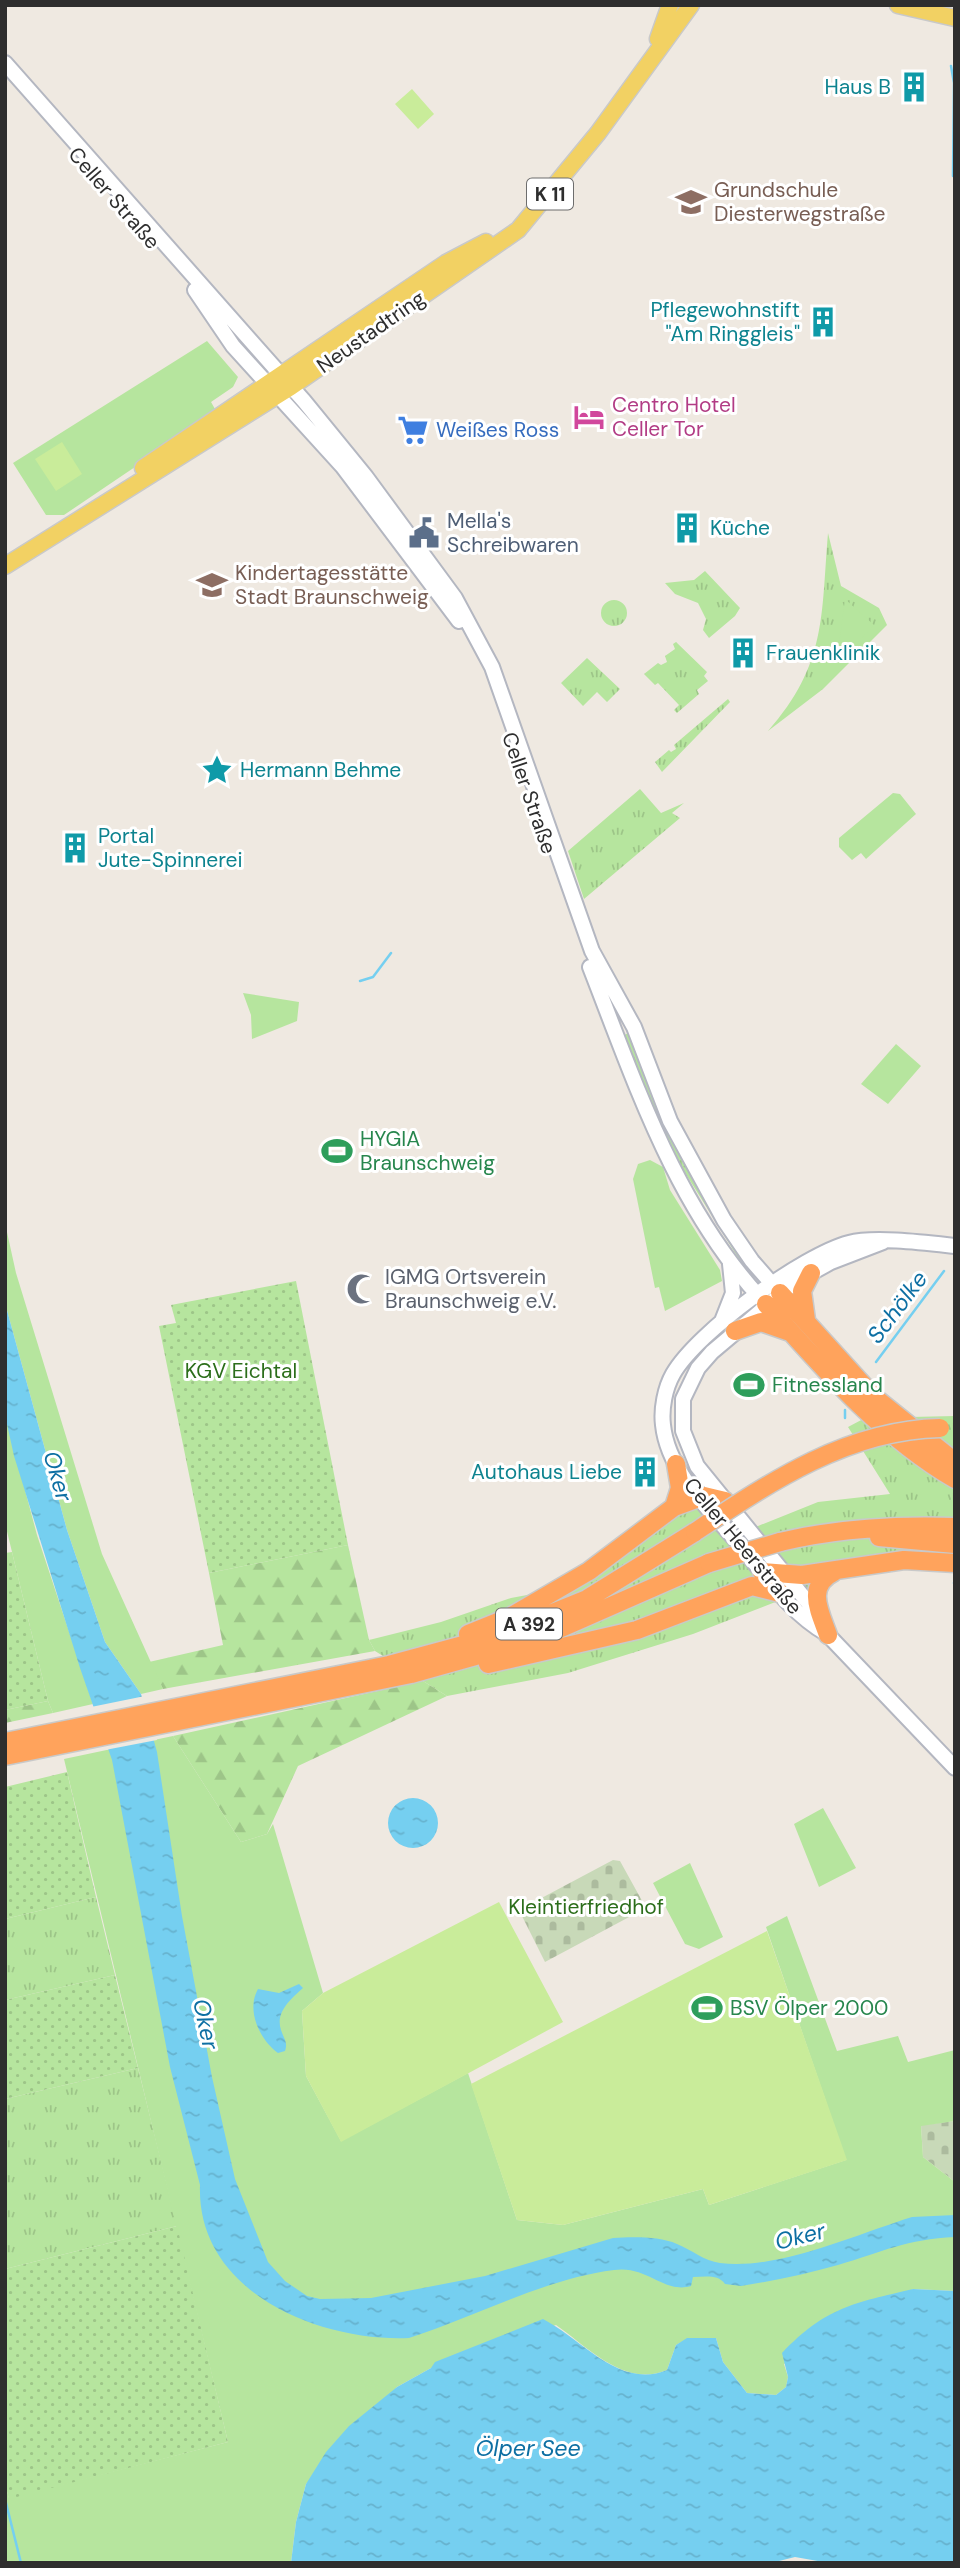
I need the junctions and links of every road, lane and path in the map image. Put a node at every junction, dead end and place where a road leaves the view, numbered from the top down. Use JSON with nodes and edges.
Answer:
{"nodes":[{"id":1,"x":670,"y":5,"type":"edge"},
{"id":2,"x":691,"y":5,"type":"edge"},
{"id":3,"x":898,"y":5,"type":"edge"},
{"id":4,"x":936,"y":5,"type":"edge"},
{"id":5,"x":955,"y":10,"type":"edge"},
{"id":6,"x":955,"y":18,"type":"edge"},
{"id":7,"x":667,"y":31,"type":"junction"},
{"id":8,"x":5,"y":63,"type":"edge"},
{"id":9,"x":5,"y":75,"type":"edge"},
{"id":10,"x":25,"y":89,"type":"junction"},
{"id":11,"x":218,"y":305,"type":"junction"},
{"id":12,"x":218,"y":325,"type":"junction"},
{"id":13,"x":246,"y":337,"type":"junction"},
{"id":14,"x":279,"y":385,"type":"junction"},
{"id":15,"x":5,"y":557,"type":"edge"},
{"id":16,"x":422,"y":563,"type":"junction"},
{"id":17,"x":5,"y":566,"type":"edge"},
{"id":18,"x":955,"y":1246,"type":"edge"},
{"id":19,"x":752,"y":1261,"type":"junction"},
{"id":20,"x":730,"y":1263,"type":"junction"},
{"id":21,"x":774,"y":1291,"type":"junction"},
{"id":22,"x":806,"y":1320,"type":"junction"},
{"id":23,"x":727,"y":1329,"type":"junction"},
{"id":24,"x":790,"y":1332,"type":"junction"},
{"id":25,"x":948,"y":1429,"type":"edge"},
{"id":26,"x":955,"y":1462,"type":"edge"},
{"id":27,"x":676,"y":1464,"type":"junction"},
{"id":28,"x":955,"y":1479,"type":"edge"},
{"id":29,"x":699,"y":1497,"type":"junction"},
{"id":30,"x":725,"y":1501,"type":"junction"},
{"id":31,"x":674,"y":1507,"type":"junction"},
{"id":32,"x":955,"y":1527,"type":"edge"},
{"id":33,"x":802,"y":1537,"type":"junction"},
{"id":34,"x":955,"y":1544,"type":"edge"},
{"id":35,"x":773,"y":1547,"type":"junction"},
{"id":36,"x":955,"y":1563,"type":"edge"},
{"id":37,"x":841,"y":1569,"type":"junction"},
{"id":38,"x":761,"y":1571,"type":"junction"},
{"id":39,"x":786,"y":1575,"type":"junction"},
{"id":40,"x":740,"y":1589,"type":"junction"},
{"id":41,"x":780,"y":1593,"type":"junction"},
{"id":42,"x":828,"y":1635,"type":"junction"},
{"id":43,"x":345,"y":1674,"type":"junction"},
{"id":44,"x":411,"y":1674,"type":"junction"},
{"id":45,"x":241,"y":1702,"type":"junction"},
{"id":46,"x":5,"y":1742,"type":"edge"},
{"id":47,"x":5,"y":1756,"type":"edge"},
{"id":48,"x":955,"y":1768,"type":"edge"}],
"edges":[{"from":1,"to":7,"type":"main road","number":"K 11"},
{"from":2,"to":7,"type":"main road","number":"K 11"},
{"from":3,"to":6,"type":"main road"},
{"from":4,"to":5,"type":"main road"},
{"from":7,"to":14,"type":"main road","name":"Neustadtring","number":"K 11"},
{"from":8,"to":10,"type":"main road","name":"Celler Straße"},
{"from":9,"to":10,"type":"main road","name":"Celler Straße"},
{"from":10,"to":11,"type":"main road","name":"Celler Straße"},
{"from":10,"to":12,"type":"main road","name":"Celler Straße"},
{"from":11,"to":12,"type":"main road"},
{"from":11,"to":13,"type":"main road","name":"Celler Straße"},
{"from":12,"to":13,"type":"main road","name":"Celler Straße"},
{"from":12,"to":14,"type":"main road","name":"Celler Straße"},
{"from":13,"to":14,"type":"main road","name":"Celler Straße"},
{"from":14,"to":15,"type":"main road","name":"Neustadtring","number":"K 11"},
{"from":14,"to":16,"type":"main road","name":"Celler Straße"},
{"from":14,"to":17,"type":"main road","name":"Neustadtring","number":"K 11"},
{"from":16,"to":19,"type":"main road","name":"Celler Straße"},
{"from":16,"to":20,"type":"main road","name":"Celler Straße"},
{"from":18,"to":21,"type":"main road"},
{"from":19,"to":21,"type":"main road","name":"Celler Straße"},
{"from":19,"to":21,"type":"main road"},
{"from":20,"to":21,"type":"main road","name":"Celler Straße"},
{"from":20,"to":23,"type":"main road"},
{"from":21,"to":22,"type":"highway"},
{"from":21,"to":22,"type":"highway"},
{"from":21,"to":23,"type":"main road","name":"Celler Heerstraße"},
{"from":21,"to":23,"type":"main road","name":"Celler Heerstraße"},
{"from":21,"to":24,"type":"highway"},
{"from":22,"to":26,"type":"highway"},
{"from":23,"to":24,"type":"highway"},
{"from":23,"to":27,"type":"main road","name":"Celler Heerstraße"},
{"from":23,"to":30,"type":"main road","name":"Celler Heerstraße"},
{"from":24,"to":28,"type":"highway"},
{"from":25,"to":43,"type":"highway","number":"A 392","bridge":true},
{"from":27,"to":29,"type":"main road","name":"Celler Heerstraße"},
{"from":27,"to":31,"type":"highway"},
{"from":29,"to":30,"type":"highway"},
{"from":29,"to":31,"type":"highway"},
{"from":29,"to":38,"type":"main road","name":"Celler Heerstraße"},
{"from":30,"to":35,"type":"main road","name":"Celler Heerstraße"},
{"from":31,"to":43,"type":"highway"},
{"from":32,"to":33,"type":"highway","number":"A 392"},
{"from":33,"to":34,"type":"highway"},
{"from":33,"to":35,"type":"highway","number":"A 392"},
{"from":35,"to":38,"type":"highway"},
{"from":35,"to":39,"type":"main road","name":"Celler Heerstraße"},
{"from":35,"to":44,"type":"highway","number":"A 392","bridge":true},
{"from":36,"to":37,"type":"highway"},
{"from":37,"to":39,"type":"highway"},
{"from":37,"to":42,"type":"highway"},
{"from":38,"to":39,"type":"highway"},
{"from":38,"to":40,"type":"highway"},
{"from":38,"to":41,"type":"main road","name":"Celler Heerstraße"},
{"from":39,"to":42,"type":"main road","name":"Celler Heerstraße"},
{"from":40,"to":41,"type":"highway"},
{"from":40,"to":44,"type":"highway"},
{"from":41,"to":42,"type":"main road","name":"Celler Heerstraße"},
{"from":42,"to":48,"type":"main road","name":"Celler Heerstraße"},
{"from":43,"to":45,"type":"highway","number":"A 392"},
{"from":44,"to":45,"type":"highway","number":"A 392"},
{"from":45,"to":46,"type":"highway","number":"A 392"},
{"from":45,"to":47,"type":"highway","number":"A 392"}]}
